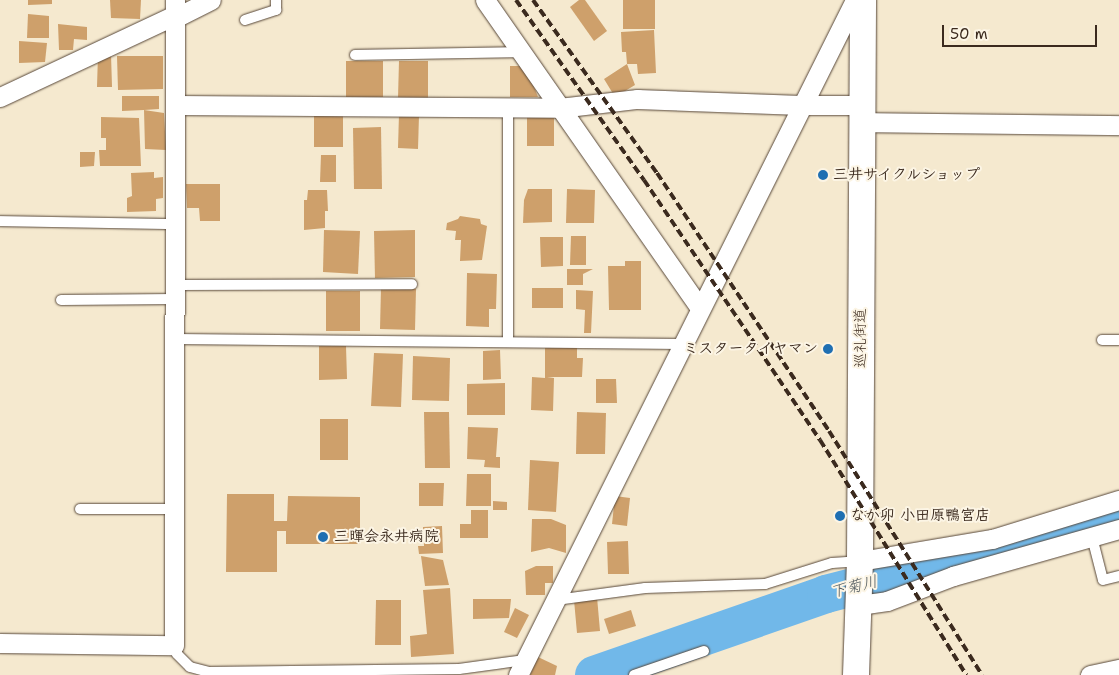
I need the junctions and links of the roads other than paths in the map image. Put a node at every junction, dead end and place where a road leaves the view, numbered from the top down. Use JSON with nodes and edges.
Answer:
{"nodes":[{"id":1,"x":211,"y":0,"type":"edge"},
{"id":2,"x":276,"y":0,"type":"edge"},
{"id":3,"x":485,"y":0,"type":"edge"},
{"id":4,"x":854,"y":0,"type":"edge"},
{"id":5,"x":863,"y":0,"type":"edge"},
{"id":6,"x":175,"y":11,"type":"edge"},
{"id":7,"x":245,"y":20,"type":"dead end"},
{"id":8,"x":523,"y":52,"type":"junction"},
{"id":9,"x":355,"y":55,"type":"dead end"},
{"id":10,"x":0,"y":97,"type":"edge"},
{"id":11,"x":176,"y":105,"type":"junction"},
{"id":12,"x":801,"y":105,"type":"junction"},
{"id":13,"x":508,"y":108,"type":"junction"},
{"id":14,"x":558,"y":108,"type":"junction"},
{"id":15,"x":862,"y":114,"type":"junction"},
{"id":16,"x":1119,"y":125,"type":"edge"},
{"id":17,"x":0,"y":222,"type":"edge"},
{"id":18,"x":175,"y":224,"type":"junction"},
{"id":19,"x":412,"y":284,"type":"dead end"},
{"id":20,"x":176,"y":292,"type":"junction"},
{"id":21,"x":61,"y":300,"type":"dead end"},
{"id":22,"x":700,"y":308,"type":"junction"},
{"id":23,"x":175,"y":339,"type":"junction"},
{"id":24,"x":1102,"y":340,"type":"dead end"},
{"id":25,"x":1119,"y":340,"type":"edge"},
{"id":26,"x":508,"y":341,"type":"junction"},
{"id":27,"x":685,"y":344,"type":"junction"},
{"id":28,"x":1119,"y":500,"type":"edge"},
{"id":29,"x":80,"y":509,"type":"dead end"},
{"id":30,"x":174,"y":509,"type":"junction"},
{"id":31,"x":1119,"y":529,"type":"edge"},
{"id":32,"x":1092,"y":537,"type":"junction"},
{"id":33,"x":1119,"y":576,"type":"edge"},
{"id":34,"x":860,"y":583,"type":"junction"},
{"id":35,"x":556,"y":600,"type":"junction"},
{"id":36,"x":0,"y":644,"type":"edge"},
{"id":37,"x":174,"y":645,"type":"junction"},
{"id":38,"x":704,"y":651,"type":"dead end"},
{"id":39,"x":521,"y":668,"type":"edge"},
{"id":40,"x":1119,"y":669,"type":"edge"},
{"id":41,"x":634,"y":675,"type":"edge"},
{"id":42,"x":856,"y":675,"type":"edge"},
{"id":43,"x":1090,"y":675,"type":"edge"}],
"edges":[{"from":1,"to":6,"type":"street"},
{"from":2,"to":7,"type":"lane"},
{"from":3,"to":8,"type":"street"},
{"from":4,"to":12,"type":"street"},
{"from":5,"to":15,"type":"street","name":"巡礼街道"},
{"from":6,"to":10,"type":"street"},
{"from":6,"to":11,"type":"street"},
{"from":8,"to":9,"type":"lane"},
{"from":8,"to":14,"type":"street"},
{"from":11,"to":13,"type":"street"},
{"from":11,"to":18,"type":"street"},
{"from":12,"to":14,"type":"street"},
{"from":12,"to":15,"type":"street"},
{"from":12,"to":22,"type":"street"},
{"from":13,"to":14,"type":"street"},
{"from":13,"to":26,"type":"lane"},
{"from":14,"to":22,"type":"street"},
{"from":15,"to":16,"type":"street"},
{"from":15,"to":34,"type":"street","name":"巡礼街道"},
{"from":17,"to":18,"type":"lane"},
{"from":18,"to":20,"type":"street"},
{"from":19,"to":20,"type":"lane"},
{"from":20,"to":21,"type":"lane"},
{"from":20,"to":23,"type":"street"},
{"from":22,"to":27,"type":"street"},
{"from":23,"to":26,"type":"lane"},
{"from":23,"to":30,"type":"street"},
{"from":24,"to":25,"type":"lane"},
{"from":26,"to":27,"type":"lane"},
{"from":27,"to":35,"type":"street"},
{"from":28,"to":34,"type":"street"},
{"from":29,"to":30,"type":"lane"},
{"from":30,"to":37,"type":"street"},
{"from":31,"to":32,"type":"street"},
{"from":32,"to":33,"type":"lane"},
{"from":32,"to":34,"type":"street"},
{"from":34,"to":35,"type":"lane"},
{"from":34,"to":42,"type":"street","name":"巡礼街道"},
{"from":35,"to":39,"type":"street"},
{"from":36,"to":37,"type":"street"},
{"from":37,"to":39,"type":"lane"},
{"from":38,"to":41,"type":"lane"},
{"from":40,"to":43,"type":"street"}]}
